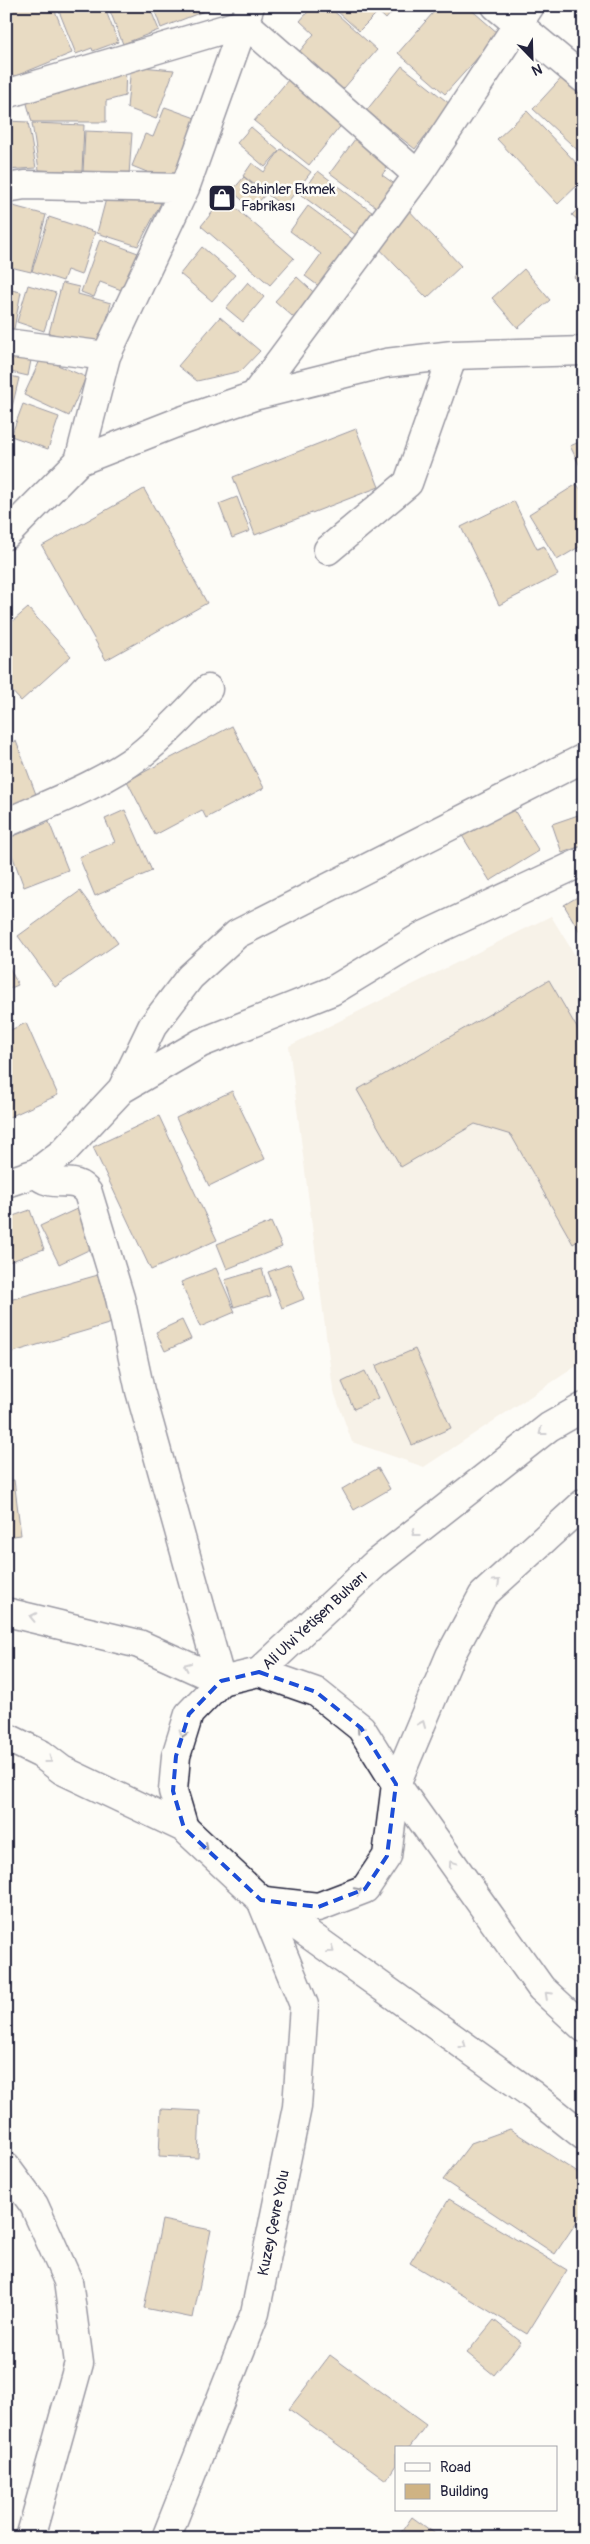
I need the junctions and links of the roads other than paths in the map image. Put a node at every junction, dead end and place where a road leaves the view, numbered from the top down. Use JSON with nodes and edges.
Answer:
{"nodes":[{"id":1,"x":496,"y":6,"type":"edge"},
{"id":2,"x":247,"y":14,"type":"edge"},
{"id":3,"x":524,"y":15,"type":"edge"},
{"id":4,"x":584,"y":79,"type":"edge"},
{"id":5,"x":6,"y":94,"type":"edge"},
{"id":6,"x":418,"y":175,"type":"junction"},
{"id":7,"x":6,"y":188,"type":"edge"},
{"id":8,"x":185,"y":188,"type":"junction"},
{"id":9,"x":6,"y":343,"type":"edge"},
{"id":10,"x":584,"y":350,"type":"edge"},
{"id":11,"x":106,"y":356,"type":"junction"},
{"id":12,"x":453,"y":356,"type":"junction"},
{"id":13,"x":254,"y":396,"type":"junction"},
{"id":14,"x":79,"y":461,"type":"junction"},
{"id":15,"x":7,"y":532,"type":"edge"},
{"id":16,"x":328,"y":550,"type":"dead end"},
{"id":17,"x":208,"y":689,"type":"dead end"},
{"id":18,"x":584,"y":758,"type":"edge"},
{"id":19,"x":6,"y":822,"type":"edge"},
{"id":20,"x":584,"y":861,"type":"edge"},
{"id":21,"x":122,"y":1089,"type":"junction"},
{"id":22,"x":36,"y":1173,"type":"junction"},
{"id":23,"x":6,"y":1183,"type":"edge"},
{"id":24,"x":584,"y":1407,"type":"edge"},
{"id":25,"x":584,"y":1503,"type":"edge"},
{"id":26,"x":6,"y":1612,"type":"edge"},
{"id":27,"x":259,"y":1672,"type":"junction"},
{"id":28,"x":221,"y":1681,"type":"junction"},
{"id":29,"x":6,"y":1737,"type":"edge"},
{"id":30,"x":396,"y":1784,"type":"junction"},
{"id":31,"x":184,"y":1828,"type":"junction"},
{"id":32,"x":261,"y":1900,"type":"junction"},
{"id":33,"x":584,"y":2028,"type":"edge"},
{"id":34,"x":584,"y":2136,"type":"edge"},
{"id":35,"x":6,"y":2167,"type":"edge"},
{"id":36,"x":171,"y":2536,"type":"edge"},
{"id":37,"x":30,"y":2538,"type":"edge"}],
"edges":[{"from":1,"to":3,"type":"street"},
{"from":2,"to":5,"type":"street"},
{"from":2,"to":6,"type":"street"},
{"from":2,"to":8,"type":"street"},
{"from":3,"to":4,"type":"street"},
{"from":3,"to":6,"type":"street"},
{"from":6,"to":13,"type":"street"},
{"from":7,"to":8,"type":"street"},
{"from":8,"to":11,"type":"street"},
{"from":9,"to":11,"type":"street"},
{"from":10,"to":12,"type":"street"},
{"from":11,"to":14,"type":"street"},
{"from":12,"to":13,"type":"street"},
{"from":12,"to":16,"type":"street"},
{"from":13,"to":14,"type":"street"},
{"from":14,"to":15,"type":"street"},
{"from":17,"to":19,"type":"street"},
{"from":18,"to":21,"type":"street"},
{"from":20,"to":21,"type":"street"},
{"from":21,"to":22,"type":"street"},
{"from":22,"to":23,"type":"street"},
{"from":22,"to":28,"type":"street"},
{"from":24,"to":27,"type":"street","name":"Ali Ulvi Yetişen Bulvarı","one_way":true},
{"from":30,"to":25,"type":"street","one_way":true},
{"from":28,"to":26,"type":"street","one_way":true},
{"from":27,"to":28,"type":"street","name":"Ali Ulvi Yetişen Bulvarı"},
{"from":30,"to":27,"type":"street","one_way":true},
{"from":28,"to":31,"type":"street","one_way":true},
{"from":29,"to":31,"type":"street","one_way":true},
{"from":32,"to":30,"type":"street","one_way":true},
{"from":33,"to":30,"type":"street","one_way":true},
{"from":31,"to":32,"type":"street","one_way":true},
{"from":32,"to":34,"type":"street","one_way":true},
{"from":32,"to":36,"type":"street","name":"Kuzey Çevre Yolu"},
{"from":35,"to":37,"type":"street"}]}
